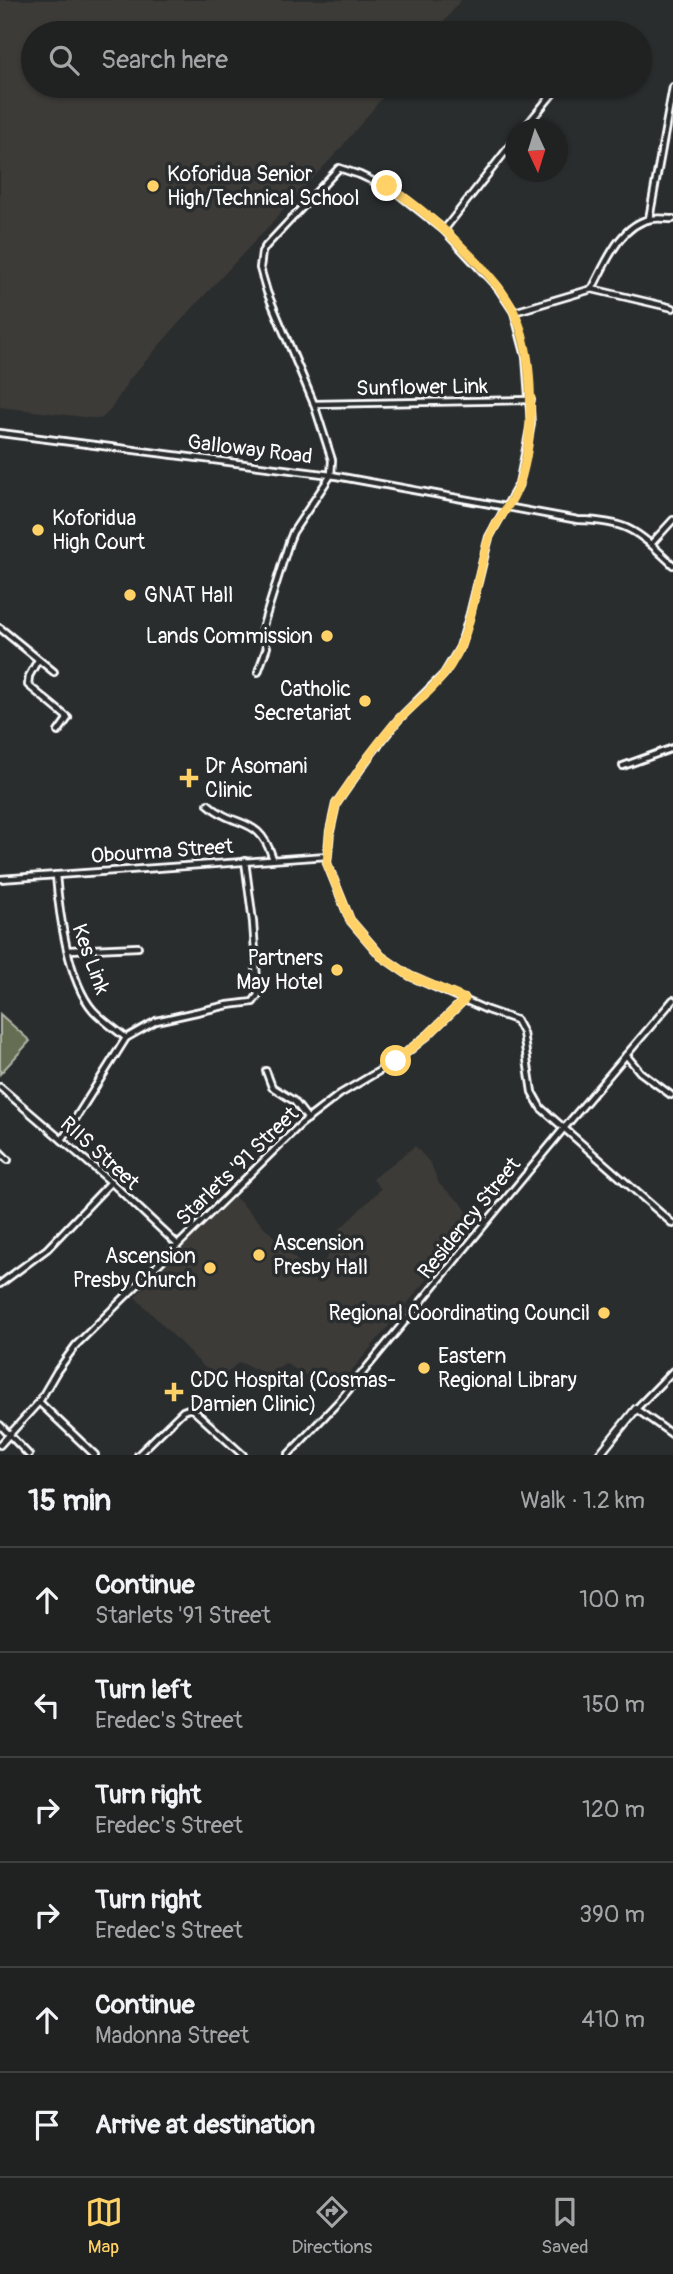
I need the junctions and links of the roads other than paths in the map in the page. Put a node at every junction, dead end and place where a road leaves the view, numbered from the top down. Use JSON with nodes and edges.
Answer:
{"nodes":[{"id":1,"x":673,"y":87,"type":"edge"},
{"id":2,"x":549,"y":98,"type":"edge"},
{"id":3,"x":532,"y":119,"type":"edge"},
{"id":4,"x":505,"y":152,"type":"edge"},
{"id":5,"x":649,"y":219,"type":"junction"},
{"id":6,"x":673,"y":219,"type":"edge"},
{"id":7,"x":443,"y":230,"type":"junction"},
{"id":8,"x":592,"y":289,"type":"junction"},
{"id":9,"x":673,"y":309,"type":"edge"},
{"id":10,"x":514,"y":312,"type":"junction"},
{"id":11,"x":531,"y":400,"type":"junction"},
{"id":12,"x":314,"y":404,"type":"junction"},
{"id":13,"x":0,"y":433,"type":"edge"},
{"id":14,"x":331,"y":475,"type":"junction"},
{"id":15,"x":508,"y":508,"type":"junction"},
{"id":16,"x":673,"y":520,"type":"edge"},
{"id":17,"x":652,"y":543,"type":"junction"},
{"id":18,"x":673,"y":565,"type":"edge"},
{"id":19,"x":0,"y":628,"type":"edge"},
{"id":20,"x":38,"y":660,"type":"junction"},
{"id":21,"x":54,"y":672,"type":"dead end"},
{"id":22,"x":258,"y":672,"type":"dead end"},
{"id":23,"x":58,"y":732,"type":"dead end"},
{"id":24,"x":673,"y":748,"type":"edge"},
{"id":25,"x":624,"y":766,"type":"dead end"},
{"id":26,"x":208,"y":804,"type":"dead end"},
{"id":27,"x":327,"y":856,"type":"junction"},
{"id":28,"x":273,"y":859,"type":"junction"},
{"id":29,"x":246,"y":861,"type":"junction"},
{"id":30,"x":56,"y":875,"type":"junction"},
{"id":31,"x":0,"y":879,"type":"edge"},
{"id":32,"x":138,"y":947,"type":"dead end"},
{"id":33,"x":69,"y":950,"type":"junction"},
{"id":34,"x":465,"y":999,"type":"junction"},
{"id":35,"x":673,"y":1000,"type":"edge"},
{"id":36,"x":126,"y":1038,"type":"junction"},
{"id":37,"x":626,"y":1055,"type":"junction"},
{"id":38,"x":266,"y":1071,"type":"dead end"},
{"id":39,"x":0,"y":1087,"type":"edge"},
{"id":40,"x":671,"y":1095,"type":"edge"},
{"id":41,"x":308,"y":1119,"type":"junction"},
{"id":42,"x":565,"y":1127,"type":"junction"},
{"id":43,"x":62,"y":1140,"type":"junction"},
{"id":44,"x":0,"y":1153,"type":"edge"},
{"id":45,"x":8,"y":1160,"type":"dead end"},
{"id":46,"x":110,"y":1182,"type":"junction"},
{"id":47,"x":673,"y":1224,"type":"edge"},
{"id":48,"x":178,"y":1245,"type":"junction"},
{"id":49,"x":0,"y":1284,"type":"edge"},
{"id":50,"x":673,"y":1371,"type":"edge"},
{"id":51,"x":39,"y":1402,"type":"junction"},
{"id":52,"x":636,"y":1409,"type":"junction"},
{"id":53,"x":0,"y":1425,"type":"edge"},
{"id":54,"x":10,"y":1435,"type":"junction"},
{"id":55,"x":673,"y":1435,"type":"edge"},
{"id":56,"x":0,"y":1446,"type":"edge"},
{"id":57,"x":29,"y":1455,"type":"edge"},
{"id":58,"x":95,"y":1455,"type":"edge"},
{"id":59,"x":138,"y":1455,"type":"edge"},
{"id":60,"x":243,"y":1455,"type":"edge"},
{"id":61,"x":288,"y":1455,"type":"edge"},
{"id":62,"x":599,"y":1455,"type":"edge"}],
"edges":[{"from":1,"to":5,"type":"street"},
{"from":2,"to":3,"type":"street"},
{"from":4,"to":7,"type":"street"},
{"from":5,"to":6,"type":"street"},
{"from":5,"to":8,"type":"street"},
{"from":7,"to":10,"type":"street"},
{"from":7,"to":12,"type":"street"},
{"from":8,"to":9,"type":"street"},
{"from":8,"to":10,"type":"street"},
{"from":10,"to":11,"type":"street"},
{"from":11,"to":12,"type":"street","name":"Sunflower Link"},
{"from":11,"to":15,"type":"street"},
{"from":12,"to":14,"type":"street"},
{"from":13,"to":14,"type":"street","name":"Galloway Road"},
{"from":14,"to":15,"type":"street","name":"Galloway Road"},
{"from":14,"to":22,"type":"street"},
{"from":15,"to":17,"type":"street"},
{"from":15,"to":27,"type":"street"},
{"from":16,"to":17,"type":"street"},
{"from":17,"to":18,"type":"street"},
{"from":19,"to":20,"type":"street"},
{"from":20,"to":21,"type":"street"},
{"from":20,"to":23,"type":"street"},
{"from":24,"to":25,"type":"street"},
{"from":26,"to":28,"type":"street"},
{"from":27,"to":28,"type":"street","name":"Obourma Street"},
{"from":27,"to":34,"type":"street"},
{"from":28,"to":29,"type":"street","name":"Obourma Street"},
{"from":29,"to":30,"type":"street","name":"Obourma Street"},
{"from":29,"to":36,"type":"street"},
{"from":30,"to":31,"type":"street","name":"Obourma Street"},
{"from":30,"to":33,"type":"street","name":"Kes Link"},
{"from":32,"to":33,"type":"street"},
{"from":33,"to":36,"type":"street","name":"Kes Link"},
{"from":34,"to":41,"type":"street","name":"Starlets '91 Street"},
{"from":34,"to":42,"type":"street"},
{"from":35,"to":37,"type":"street","name":"Residency Street"},
{"from":36,"to":43,"type":"street"},
{"from":37,"to":40,"type":"street"},
{"from":37,"to":42,"type":"street","name":"Residency Street"},
{"from":38,"to":41,"type":"street"},
{"from":39,"to":43,"type":"street","name":"RIIS Street"},
{"from":41,"to":48,"type":"street","name":"Starlets '91 Street"},
{"from":42,"to":47,"type":"street"},
{"from":42,"to":61,"type":"street","name":"Residency Street"},
{"from":43,"to":46,"type":"street","name":"RIIS Street"},
{"from":44,"to":45,"type":"street"},
{"from":46,"to":48,"type":"street","name":"RIIS Street"},
{"from":46,"to":49,"type":"street"},
{"from":48,"to":51,"type":"street","name":"Starlets '91 Street"},
{"from":50,"to":52,"type":"street"},
{"from":51,"to":54,"type":"street","name":"Starlets '91 Street"},
{"from":51,"to":58,"type":"street"},
{"from":52,"to":55,"type":"street"},
{"from":52,"to":62,"type":"street"},
{"from":53,"to":54,"type":"street"},
{"from":54,"to":56,"type":"street","name":"Starlets '91 Street"},
{"from":54,"to":57,"type":"street"},
{"from":59,"to":60,"type":"street"}]}
